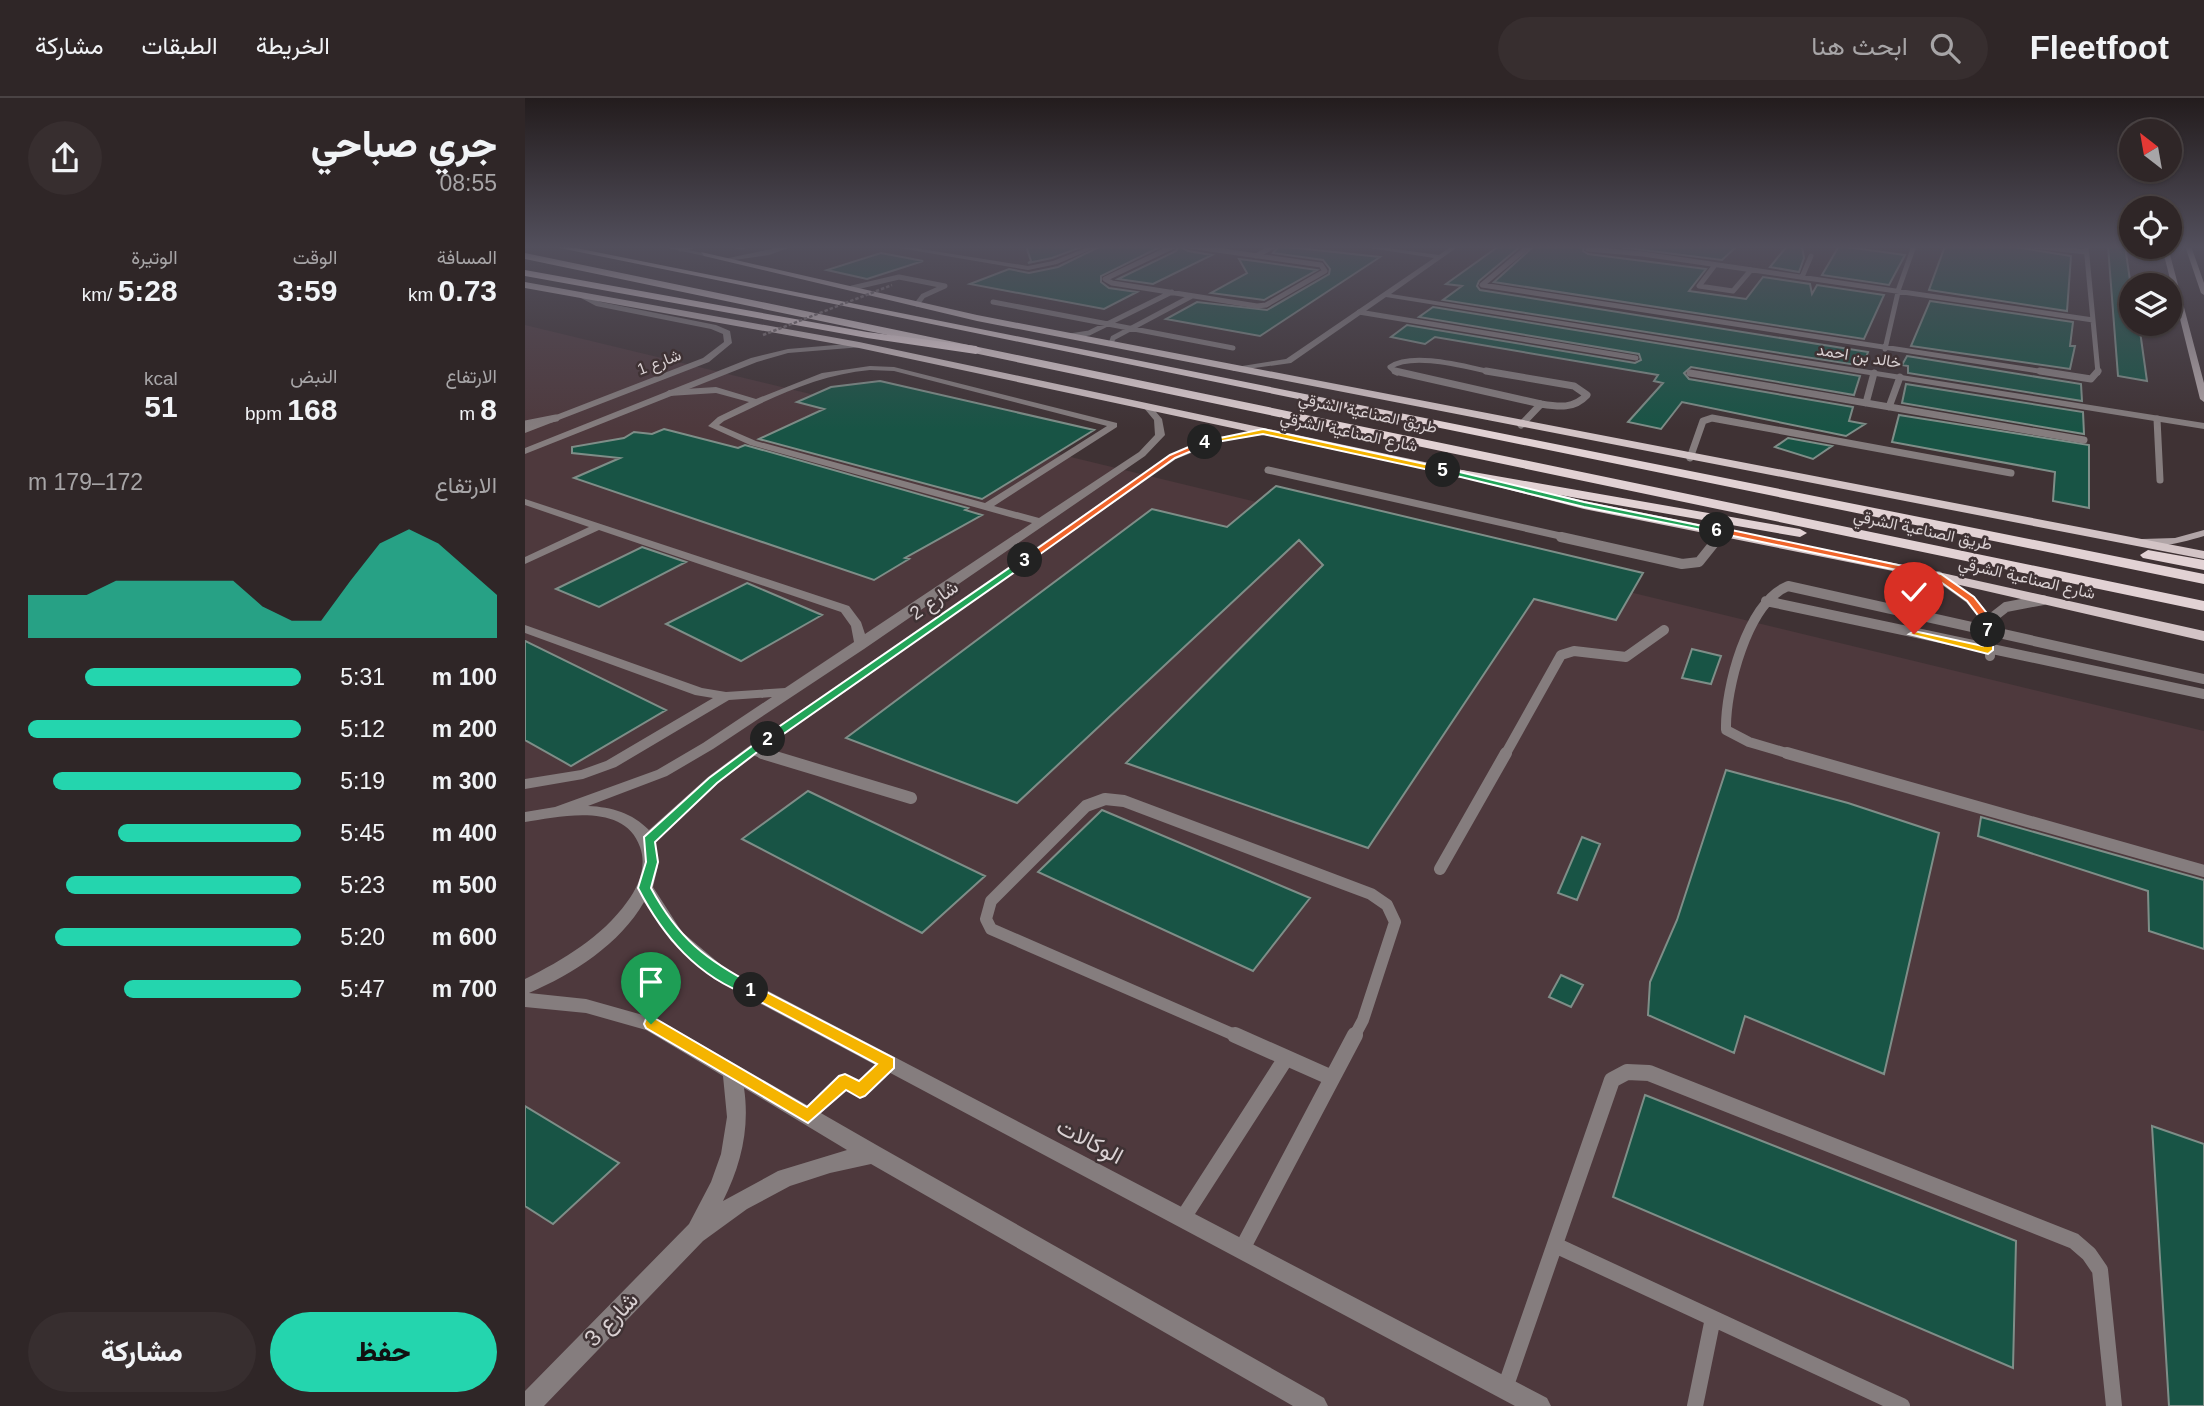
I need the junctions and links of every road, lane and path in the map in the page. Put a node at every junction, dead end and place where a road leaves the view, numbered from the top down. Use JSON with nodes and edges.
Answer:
{"nodes":[{"id":1,"x":614,"y":307,"type":"edge"},
{"id":2,"x":648,"y":307,"type":"edge"},
{"id":3,"x":683,"y":307,"type":"edge"},
{"id":4,"x":722,"y":307,"type":"edge"},
{"id":5,"x":770,"y":307,"type":"edge"},
{"id":6,"x":835,"y":307,"type":"edge"},
{"id":7,"x":849,"y":307,"type":"edge"},
{"id":8,"x":874,"y":307,"type":"edge"},
{"id":9,"x":932,"y":307,"type":"edge"},
{"id":10,"x":1019,"y":307,"type":"edge"},
{"id":11,"x":1142,"y":307,"type":"edge"},
{"id":12,"x":1171,"y":307,"type":"edge"},
{"id":13,"x":1367,"y":307,"type":"edge"},
{"id":14,"x":1460,"y":307,"type":"edge"},
{"id":15,"x":1610,"y":307,"type":"edge"},
{"id":16,"x":1895,"y":307,"type":"edge"},
{"id":17,"x":2003,"y":307,"type":"edge"},
{"id":18,"x":2092,"y":307,"type":"edge"},
{"id":19,"x":2180,"y":307,"type":"edge"},
{"id":20,"x":1359,"y":312,"type":"junction"},
{"id":21,"x":2093,"y":320,"type":"junction"},
{"id":22,"x":929,"y":321,"type":"junction"},
{"id":23,"x":1108,"y":324,"type":"junction"},
{"id":24,"x":1132,"y":328,"type":"junction"},
{"id":25,"x":784,"y":330,"type":"junction"},
{"id":26,"x":763,"y":335,"type":"dead end"},
{"id":27,"x":1070,"y":336,"type":"junction"},
{"id":28,"x":1111,"y":344,"type":"junction"},
{"id":29,"x":859,"y":345,"type":"junction"},
{"id":30,"x":1233,"y":348,"type":"dead end"},
{"id":31,"x":1885,"y":349,"type":"junction"},
{"id":32,"x":976,"y":350,"type":"junction"},
{"id":33,"x":1636,"y":358,"type":"dead end"},
{"id":34,"x":1288,"y":361,"type":"junction"},
{"id":35,"x":1237,"y":369,"type":"junction"},
{"id":36,"x":1690,"y":373,"type":"dead end"},
{"id":37,"x":1874,"y":373,"type":"junction"},
{"id":38,"x":713,"y":376,"type":"junction"},
{"id":39,"x":1900,"y":377,"type":"junction"},
{"id":40,"x":1294,"y":380,"type":"junction"},
{"id":41,"x":716,"y":390,"type":"junction"},
{"id":42,"x":669,"y":393,"type":"junction"},
{"id":43,"x":2204,"y":399,"type":"edge"},
{"id":44,"x":757,"y":402,"type":"junction"},
{"id":45,"x":1865,"y":403,"type":"junction"},
{"id":46,"x":1541,"y":404,"type":"junction"},
{"id":47,"x":1889,"y":407,"type":"junction"},
{"id":48,"x":1148,"y":408,"type":"junction"},
{"id":49,"x":556,"y":418,"type":"junction"},
{"id":50,"x":2157,"y":418,"type":"junction"},
{"id":51,"x":525,"y":424,"type":"edge"},
{"id":52,"x":1521,"y":425,"type":"junction"},
{"id":53,"x":2204,"y":426,"type":"edge"},
{"id":54,"x":525,"y":430,"type":"edge"},
{"id":55,"x":1263,"y":432,"type":"junction"},
{"id":56,"x":2084,"y":440,"type":"dead end"},
{"id":57,"x":525,"y":451,"type":"edge"},
{"id":58,"x":1690,"y":458,"type":"junction"},
{"id":59,"x":1268,"y":470,"type":"dead end"},
{"id":60,"x":1462,"y":474,"type":"junction"},
{"id":61,"x":2011,"y":474,"type":"dead end"},
{"id":62,"x":2160,"y":480,"type":"dead end"},
{"id":63,"x":1760,"y":490,"type":"junction"},
{"id":64,"x":525,"y":502,"type":"edge"},
{"id":65,"x":986,"y":507,"type":"junction"},
{"id":66,"x":1041,"y":522,"type":"junction"},
{"id":67,"x":598,"y":527,"type":"junction"},
{"id":68,"x":1723,"y":531,"type":"junction"},
{"id":69,"x":2204,"y":533,"type":"edge"},
{"id":70,"x":2142,"y":541,"type":"junction"},
{"id":71,"x":2204,"y":555,"type":"edge"},
{"id":72,"x":525,"y":561,"type":"edge"},
{"id":73,"x":1988,"y":562,"type":"junction"},
{"id":74,"x":2204,"y":565,"type":"edge"},
{"id":75,"x":1938,"y":576,"type":"junction"},
{"id":76,"x":2204,"y":579,"type":"edge"},
{"id":77,"x":2046,"y":600,"type":"junction"},
{"id":78,"x":1766,"y":601,"type":"junction"},
{"id":79,"x":2204,"y":606,"type":"edge"},
{"id":80,"x":1988,"y":625,"type":"junction"},
{"id":81,"x":525,"y":629,"type":"edge"},
{"id":82,"x":1664,"y":631,"type":"dead end"},
{"id":83,"x":2204,"y":636,"type":"edge"},
{"id":84,"x":860,"y":646,"type":"junction"},
{"id":85,"x":1989,"y":653,"type":"junction"},
{"id":86,"x":2204,"y":679,"type":"edge"},
{"id":87,"x":793,"y":691,"type":"junction"},
{"id":88,"x":2204,"y":694,"type":"edge"},
{"id":89,"x":726,"y":696,"type":"junction"},
{"id":90,"x":753,"y":750,"type":"junction"},
{"id":91,"x":525,"y":784,"type":"edge"},
{"id":92,"x":911,"y":798,"type":"dead end"},
{"id":93,"x":561,"y":810,"type":"junction"},
{"id":94,"x":525,"y":817,"type":"edge"},
{"id":95,"x":648,"y":840,"type":"junction"},
{"id":96,"x":1440,"y":869,"type":"dead end"},
{"id":97,"x":2204,"y":871,"type":"edge"},
{"id":98,"x":645,"y":888,"type":"junction"},
{"id":99,"x":525,"y":987,"type":"edge"},
{"id":100,"x":525,"y":1000,"type":"edge"},
{"id":101,"x":1286,"y":1058,"type":"junction"},
{"id":102,"x":888,"y":1063,"type":"junction"},
{"id":103,"x":732,"y":1073,"type":"junction"},
{"id":104,"x":1332,"y":1078,"type":"junction"},
{"id":105,"x":808,"y":1116,"type":"junction"},
{"id":106,"x":873,"y":1154,"type":"junction"},
{"id":107,"x":1183,"y":1218,"type":"junction"},
{"id":108,"x":695,"y":1233,"type":"junction"},
{"id":109,"x":1555,"y":1245,"type":"junction"},
{"id":110,"x":1242,"y":1249,"type":"junction"},
{"id":111,"x":1713,"y":1318,"type":"junction"},
{"id":112,"x":1505,"y":1388,"type":"junction"},
{"id":113,"x":527,"y":1406,"type":"edge"},
{"id":114,"x":1316,"y":1406,"type":"edge"},
{"id":115,"x":1539,"y":1406,"type":"edge"},
{"id":116,"x":1695,"y":1406,"type":"edge"},
{"id":117,"x":1902,"y":1406,"type":"edge"},
{"id":118,"x":2114,"y":1406,"type":"edge"}],
"edges":[{"from":1,"to":49,"type":"street","name":"شارع 1"},
{"from":2,"to":25,"type":"main road","name":"شارع الصناعية الشرقي"},
{"from":3,"to":25,"type":"highway"},
{"from":4,"to":32,"type":"highway"},
{"from":5,"to":32,"type":"highway","name":"طريق الصناعية الشرقي"},
{"from":6,"to":26,"type":"path","bridge":true},
{"from":7,"to":22,"type":"highway","name":"طريق الصناعية الشرقي"},
{"from":8,"to":22,"type":"highway"},
{"from":9,"to":27,"type":"main road"},
{"from":10,"to":23,"type":"lane"},
{"from":11,"to":23,"type":"lane"},
{"from":12,"to":24,"type":"lane"},
{"from":13,"to":20,"type":"street"},
{"from":14,"to":37,"type":"street","name":"خالد بن احمد"},
{"from":15,"to":31,"type":"lane"},
{"from":16,"to":31,"type":"lane"},
{"from":17,"to":21,"type":"lane"},
{"from":18,"to":21,"type":"lane"},
{"from":19,"to":43,"type":"main road"},
{"from":20,"to":33,"type":"lane"},
{"from":20,"to":34,"type":"street"},
{"from":21,"to":31,"type":"lane"},
{"from":22,"to":63,"type":"highway","name":"طريق الصناعية الشرقي"},
{"from":23,"to":24,"type":"lane"},
{"from":23,"to":27,"type":"lane"},
{"from":24,"to":28,"type":"lane"},
{"from":24,"to":30,"type":"lane"},
{"from":25,"to":29,"type":"main road","name":"شارع الصناعية الشرقي"},
{"from":27,"to":28,"type":"main road"},
{"from":28,"to":35,"type":"main road"},
{"from":29,"to":38,"type":"street","name":"شارع 1"},
{"from":29,"to":48,"type":"main road","name":"شارع الصناعية الشرقي"},
{"from":32,"to":73,"type":"highway","name":"طريق الصناعية الشرقي"},
{"from":34,"to":35,"type":"street"},
{"from":34,"to":40,"type":"street"},
{"from":35,"to":40,"type":"main road"},
{"from":36,"to":45,"type":"lane"},
{"from":37,"to":39,"type":"street","name":"خالد بن احمد"},
{"from":37,"to":45,"type":"lane"},
{"from":38,"to":41,"type":"street"},
{"from":38,"to":42,"type":"street","name":"شارع 1"},
{"from":39,"to":47,"type":"lane"},
{"from":39,"to":50,"type":"street","name":"خالد بن احمد"},
{"from":40,"to":52,"type":"main road"},
{"from":41,"to":42,"type":"street","name":"شارع 1"},
{"from":41,"to":44,"type":"street","name":"شارع 1"},
{"from":42,"to":57,"type":"street","name":"شارع 1"},
{"from":44,"to":65,"type":"street"},
{"from":44,"to":65,"type":"street"},
{"from":45,"to":47,"type":"lane"},
{"from":46,"to":46,"type":"lane"},
{"from":46,"to":52,"type":"lane"},
{"from":47,"to":56,"type":"lane"},
{"from":48,"to":55,"type":"main road","name":"شارع الصناعية الشرقي"},
{"from":48,"to":66,"type":"street","name":"شارع 2"},
{"from":49,"to":51,"type":"lane"},
{"from":49,"to":54,"type":"street","name":"شارع 1"},
{"from":50,"to":53,"type":"street","name":"خالد بن احمد"},
{"from":50,"to":62,"type":"lane"},
{"from":52,"to":58,"type":"main road"},
{"from":55,"to":60,"type":"main road","name":"شارع الصناعية الشرقي"},
{"from":55,"to":90,"type":"street","name":"شارع 2"},
{"from":58,"to":61,"type":"lane"},
{"from":58,"to":70,"type":"main road"},
{"from":59,"to":68,"type":"lane"},
{"from":60,"to":68,"type":"main road","name":"شارع الصناعية الشرقي"},
{"from":60,"to":73,"type":"highway"},
{"from":63,"to":74,"type":"highway"},
{"from":63,"to":76,"type":"highway","name":"طريق الصناعية الشرقي"},
{"from":64,"to":67,"type":"street"},
{"from":65,"to":66,"type":"street"},
{"from":66,"to":84,"type":"street","name":"شارع 2"},
{"from":67,"to":72,"type":"street"},
{"from":67,"to":84,"type":"street"},
{"from":68,"to":75,"type":"main road","name":"شارع الصناعية الشرقي"},
{"from":69,"to":70,"type":"main road"},
{"from":70,"to":71,"type":"main road"},
{"from":73,"to":79,"type":"highway","name":"طريق الصناعية الشرقي"},
{"from":75,"to":77,"type":"main road","name":"شارع الصناعية الشرقي"},
{"from":75,"to":80,"type":"lane"},
{"from":77,"to":80,"type":"lane"},
{"from":77,"to":83,"type":"main road","name":"شارع الصناعية الشرقي"},
{"from":78,"to":80,"type":"lane"},
{"from":78,"to":85,"type":"lane"},
{"from":78,"to":97,"type":"lane"},
{"from":80,"to":85,"type":"lane"},
{"from":80,"to":86,"type":"lane"},
{"from":81,"to":89,"type":"street"},
{"from":82,"to":96,"type":"lane"},
{"from":84,"to":87,"type":"street","name":"شارع 2"},
{"from":85,"to":88,"type":"lane"},
{"from":87,"to":89,"type":"street"},
{"from":87,"to":93,"type":"street","name":"شارع 2"},
{"from":89,"to":91,"type":"street"},
{"from":90,"to":92,"type":"lane"},
{"from":90,"to":95,"type":"street","name":"شارع 2"},
{"from":93,"to":94,"type":"street"},
{"from":93,"to":95,"type":"street"},
{"from":95,"to":98,"type":"street"},
{"from":98,"to":99,"type":"street"},
{"from":98,"to":102,"type":"street","name":"الوكالات"},
{"from":100,"to":103,"type":"street"},
{"from":101,"to":104,"type":"lane"},
{"from":101,"to":104,"type":"lane"},
{"from":101,"to":107,"type":"lane"},
{"from":102,"to":105,"type":"path"},
{"from":102,"to":107,"type":"street","name":"الوكالات"},
{"from":103,"to":105,"type":"street"},
{"from":103,"to":108,"type":"street","name":"شارع 3"},
{"from":104,"to":110,"type":"lane"},
{"from":105,"to":106,"type":"street"},
{"from":106,"to":108,"type":"street","name":"شارع 3"},
{"from":106,"to":114,"type":"street"},
{"from":107,"to":110,"type":"street","name":"الوكالات"},
{"from":108,"to":113,"type":"street","name":"شارع 3"},
{"from":109,"to":111,"type":"lane"},
{"from":109,"to":112,"type":"lane"},
{"from":109,"to":118,"type":"lane"},
{"from":110,"to":112,"type":"street","name":"الوكالات"},
{"from":111,"to":116,"type":"lane"},
{"from":111,"to":117,"type":"lane"},
{"from":112,"to":115,"type":"street","name":"الوكالات"}]}
